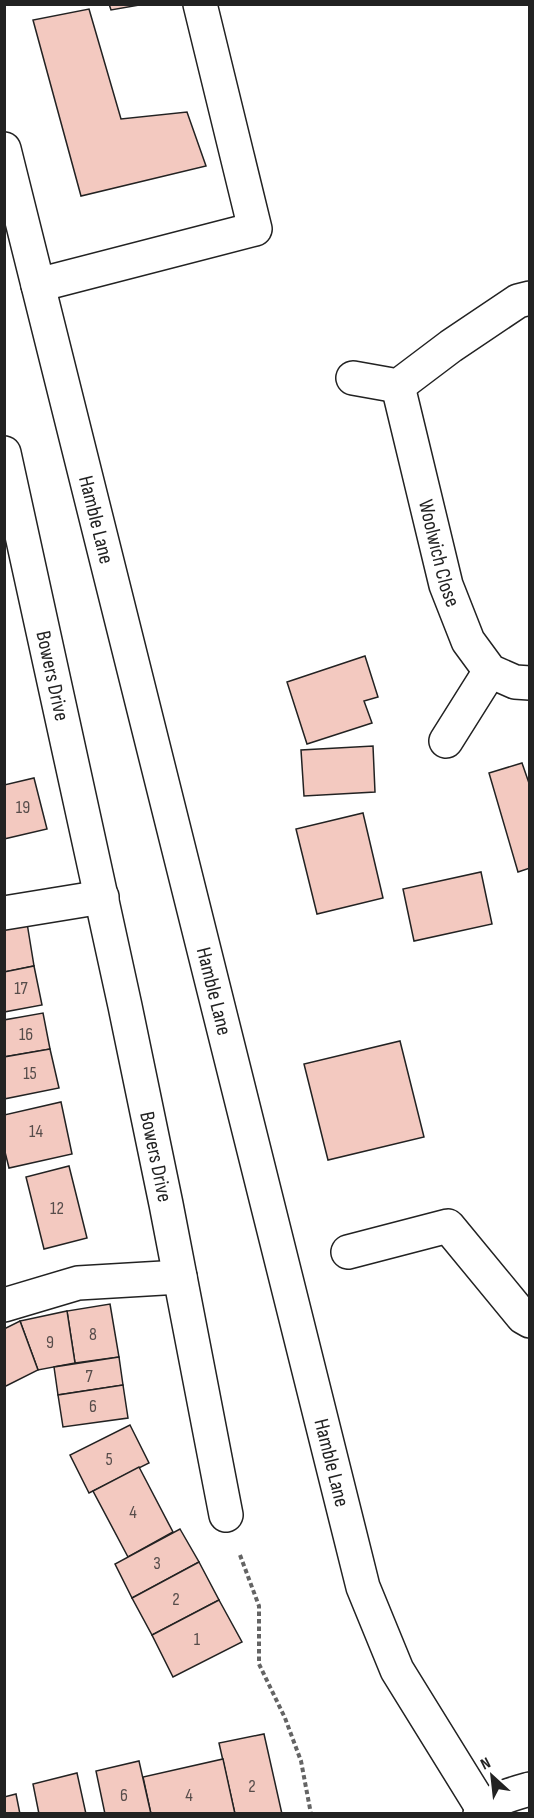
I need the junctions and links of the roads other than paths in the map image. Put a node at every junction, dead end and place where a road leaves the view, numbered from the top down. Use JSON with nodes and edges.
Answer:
{"nodes":[{"id":1,"x":200,"y":4,"type":"edge"},
{"id":2,"x":4,"y":149,"type":"edge"},
{"id":3,"x":38,"y":285,"type":"junction"},
{"id":4,"x":530,"y":298,"type":"edge"},
{"id":5,"x":353,"y":378,"type":"dead end"},
{"id":6,"x":398,"y":386,"type":"junction"},
{"id":7,"x":4,"y":453,"type":"edge"},
{"id":8,"x":490,"y":671,"type":"junction"},
{"id":9,"x":530,"y":683,"type":"edge"},
{"id":10,"x":446,"y":741,"type":"dead end"},
{"id":11,"x":102,"y":897,"type":"junction"},
{"id":12,"x":4,"y":913,"type":"edge"},
{"id":13,"x":348,"y":1252,"type":"dead end"},
{"id":14,"x":180,"y":1277,"type":"junction"},
{"id":15,"x":4,"y":1305,"type":"edge"},
{"id":16,"x":530,"y":1321,"type":"edge"},
{"id":17,"x":226,"y":1515,"type":"road end"},
{"id":18,"x":530,"y":1789,"type":"edge"},
{"id":19,"x":482,"y":1811,"type":"edge"}],
"edges":[{"from":1,"to":3,"type":"street"},
{"from":2,"to":3,"type":"street","name":"Hamble Lane"},
{"from":3,"to":19,"type":"street","name":"Hamble Lane"},
{"from":4,"to":6,"type":"street"},
{"from":5,"to":6,"type":"street"},
{"from":6,"to":8,"type":"street","name":"Woolwich Close"},
{"from":7,"to":11,"type":"street","name":"Bowers Drive"},
{"from":8,"to":9,"type":"street"},
{"from":8,"to":10,"type":"street"},
{"from":11,"to":12,"type":"street"},
{"from":11,"to":14,"type":"street","name":"Bowers Drive"},
{"from":13,"to":16,"type":"street"},
{"from":14,"to":15,"type":"street"},
{"from":14,"to":17,"type":"street","name":"Bowers Drive"},
{"from":18,"to":19,"type":"street"}]}
